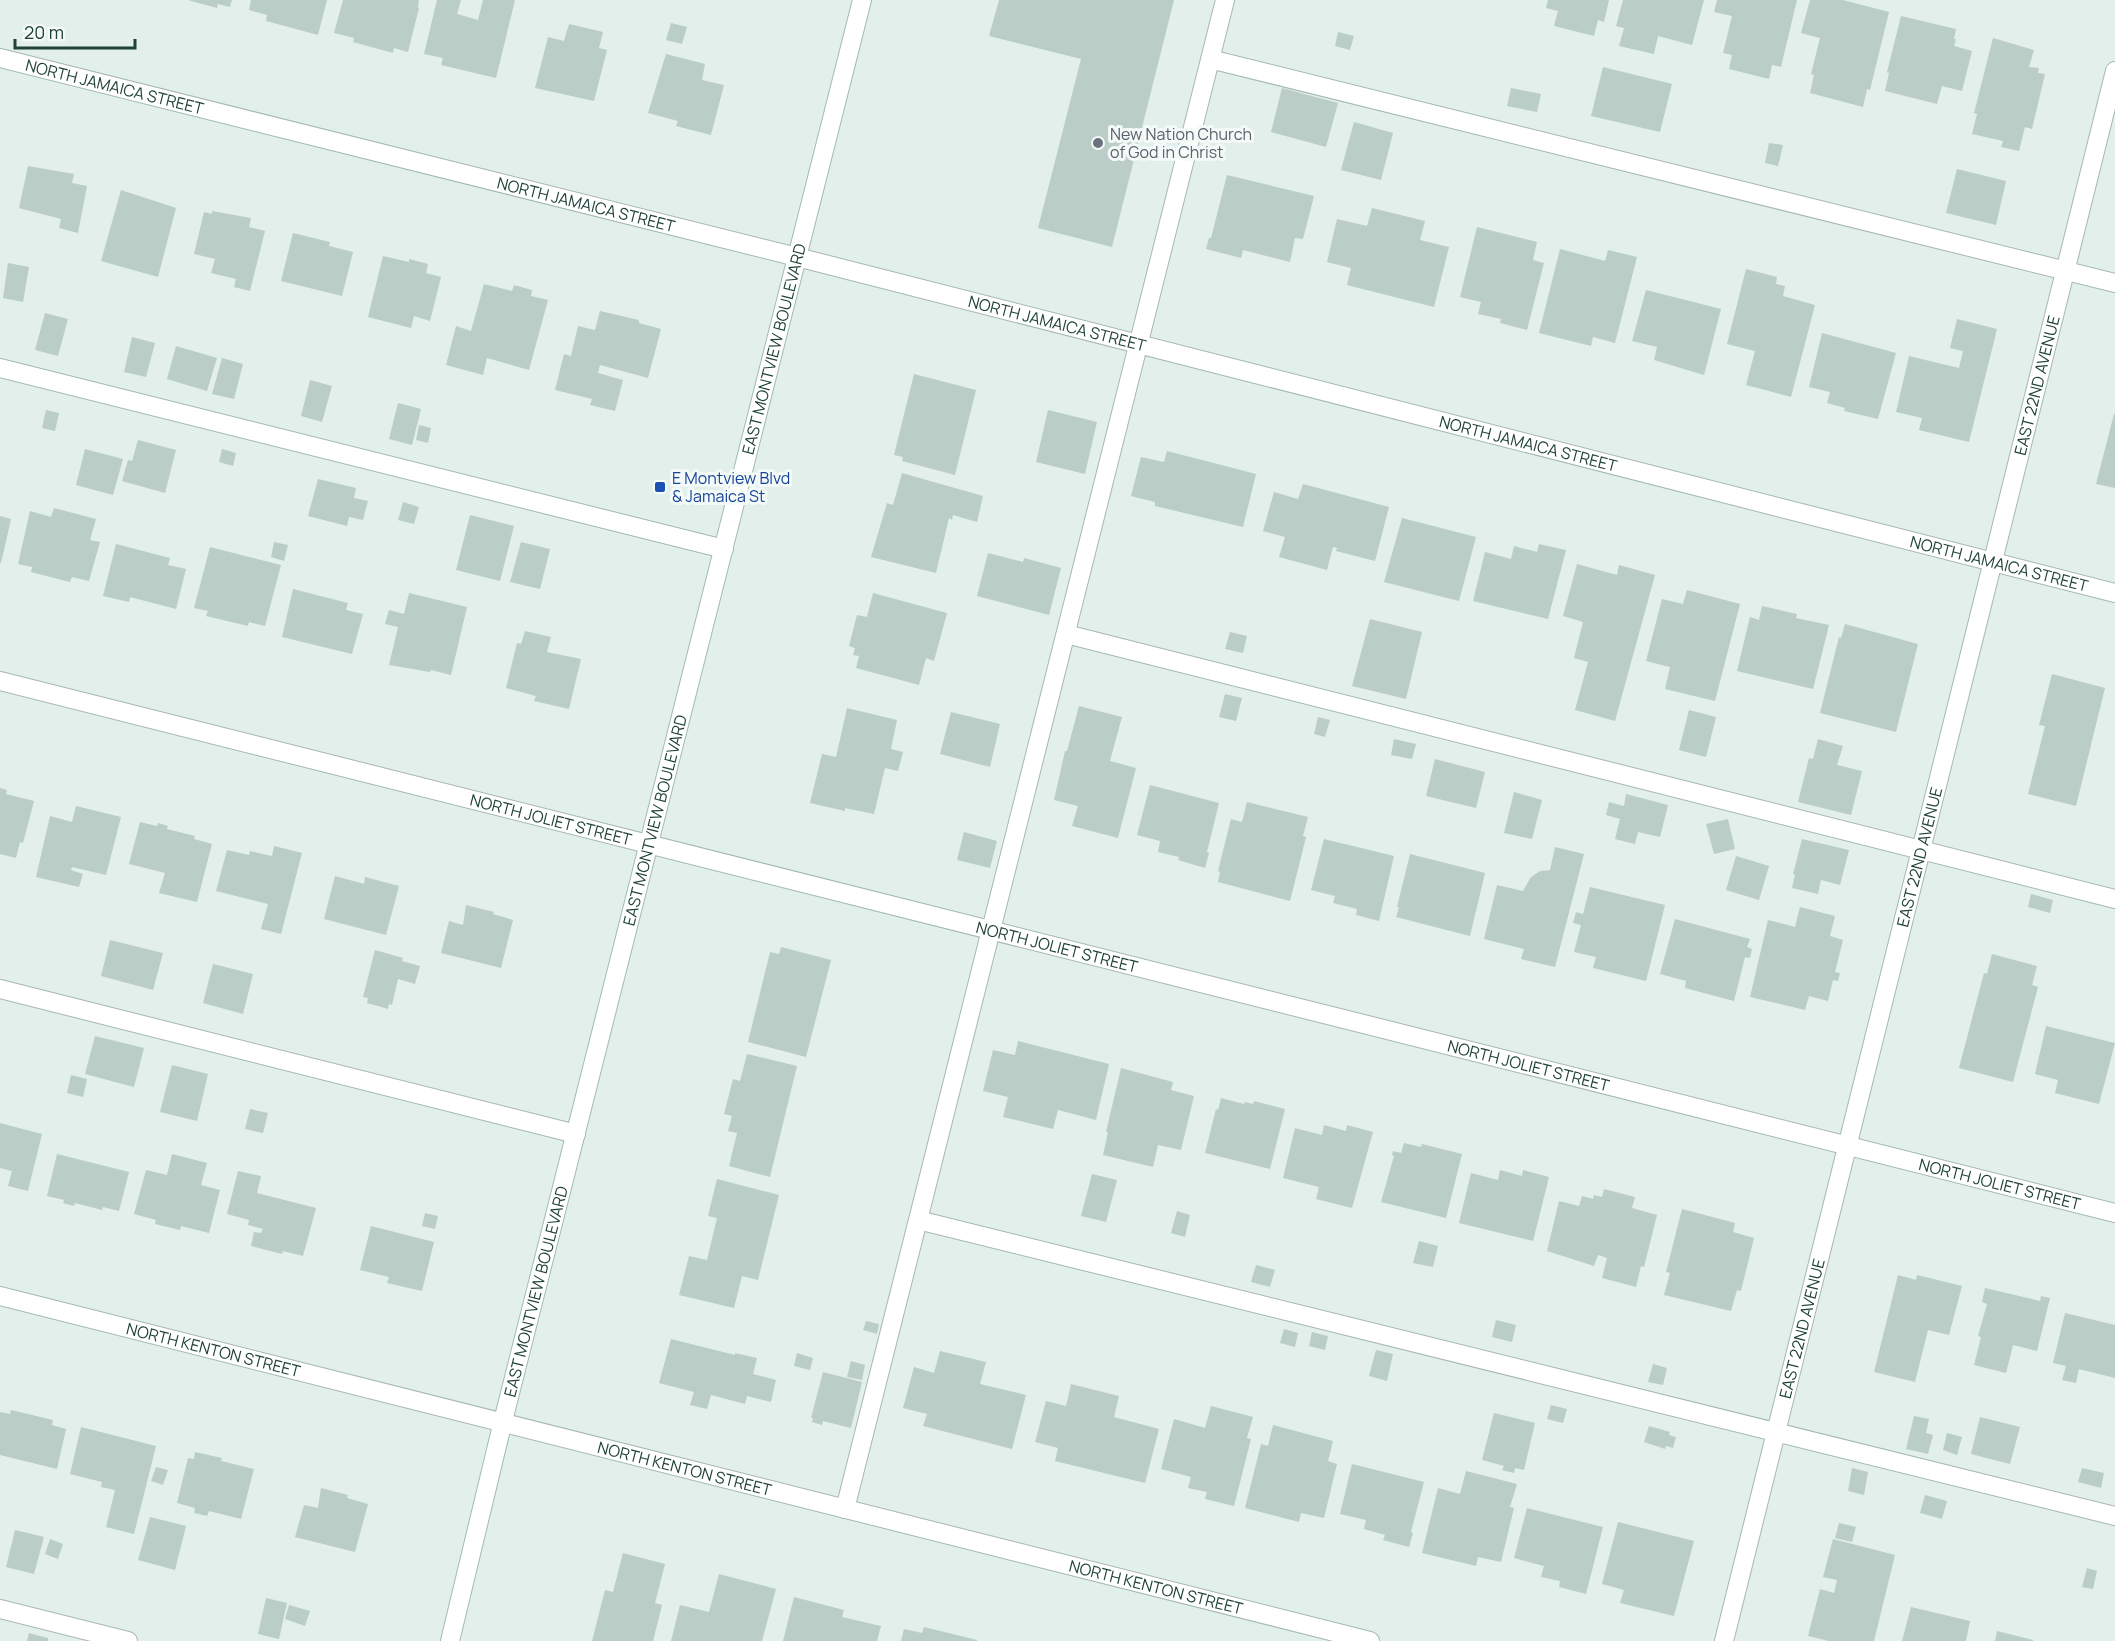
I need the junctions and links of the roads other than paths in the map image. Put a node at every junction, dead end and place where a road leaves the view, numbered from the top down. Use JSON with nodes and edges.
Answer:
{"nodes":[{"id":1,"x":862,"y":0,"type":"edge"},
{"id":2,"x":1226,"y":0,"type":"edge"},
{"id":3,"x":0,"y":58,"type":"edge"},
{"id":4,"x":1210,"y":59,"type":"junction"},
{"id":5,"x":2115,"y":71,"type":"edge"},
{"id":6,"x":797,"y":257,"type":"junction"},
{"id":7,"x":2065,"y":270,"type":"junction"},
{"id":8,"x":2115,"y":283,"type":"edge"},
{"id":9,"x":1139,"y":344,"type":"junction"},
{"id":10,"x":0,"y":368,"type":"edge"},
{"id":11,"x":724,"y":549,"type":"junction"},
{"id":12,"x":1993,"y":562,"type":"junction"},
{"id":13,"x":2115,"y":592,"type":"edge"},
{"id":14,"x":1066,"y":634,"type":"junction"},
{"id":15,"x":0,"y":681,"type":"edge"},
{"id":16,"x":650,"y":844,"type":"junction"},
{"id":17,"x":1921,"y":850,"type":"junction"},
{"id":18,"x":2115,"y":899,"type":"edge"},
{"id":19,"x":991,"y":930,"type":"junction"},
{"id":20,"x":0,"y":989,"type":"edge"},
{"id":21,"x":576,"y":1134,"type":"junction"},
{"id":22,"x":1847,"y":1146,"type":"junction"},
{"id":23,"x":2115,"y":1213,"type":"edge"},
{"id":24,"x":918,"y":1220,"type":"junction"},
{"id":25,"x":0,"y":1296,"type":"edge"},
{"id":26,"x":503,"y":1421,"type":"junction"},
{"id":27,"x":1776,"y":1431,"type":"junction"},
{"id":28,"x":845,"y":1509,"type":"junction"},
{"id":29,"x":2115,"y":1516,"type":"edge"},
{"id":30,"x":0,"y":1609,"type":"edge"},
{"id":31,"x":128,"y":1641,"type":"edge"},
{"id":32,"x":450,"y":1641,"type":"edge"},
{"id":33,"x":1370,"y":1641,"type":"edge"},
{"id":34,"x":1724,"y":1641,"type":"edge"}],
"edges":[{"from":1,"to":6,"type":"street","name":"EAST MONTVIEW BOULEVARD"},
{"from":2,"to":4,"type":"street"},
{"from":3,"to":6,"type":"street","name":"NORTH JAMAICA STREET"},
{"from":4,"to":7,"type":"street"},
{"from":4,"to":9,"type":"street"},
{"from":5,"to":7,"type":"street","name":"EAST 22ND AVENUE"},
{"from":6,"to":9,"type":"street","name":"NORTH JAMAICA STREET"},
{"from":6,"to":11,"type":"street","name":"EAST MONTVIEW BOULEVARD"},
{"from":7,"to":8,"type":"street"},
{"from":7,"to":12,"type":"street","name":"EAST 22ND AVENUE"},
{"from":9,"to":12,"type":"street","name":"NORTH JAMAICA STREET"},
{"from":9,"to":14,"type":"street"},
{"from":10,"to":11,"type":"street"},
{"from":11,"to":16,"type":"street","name":"EAST MONTVIEW BOULEVARD"},
{"from":12,"to":13,"type":"street","name":"NORTH JAMAICA STREET"},
{"from":12,"to":17,"type":"street","name":"EAST 22ND AVENUE"},
{"from":14,"to":17,"type":"street"},
{"from":14,"to":19,"type":"street"},
{"from":15,"to":16,"type":"street","name":"NORTH JOLIET STREET"},
{"from":16,"to":19,"type":"street","name":"NORTH JOLIET STREET"},
{"from":16,"to":21,"type":"street","name":"EAST MONTVIEW BOULEVARD"},
{"from":17,"to":18,"type":"street"},
{"from":17,"to":22,"type":"street","name":"EAST 22ND AVENUE"},
{"from":19,"to":22,"type":"street","name":"NORTH JOLIET STREET"},
{"from":19,"to":24,"type":"street"},
{"from":20,"to":21,"type":"street"},
{"from":21,"to":26,"type":"street","name":"EAST MONTVIEW BOULEVARD"},
{"from":22,"to":23,"type":"street","name":"NORTH JOLIET STREET"},
{"from":22,"to":27,"type":"street","name":"EAST 22ND AVENUE"},
{"from":24,"to":27,"type":"street"},
{"from":24,"to":28,"type":"street"},
{"from":25,"to":26,"type":"street","name":"NORTH KENTON STREET"},
{"from":26,"to":28,"type":"street","name":"NORTH KENTON STREET"},
{"from":26,"to":32,"type":"street","name":"EAST MONTVIEW BOULEVARD"},
{"from":27,"to":29,"type":"street"},
{"from":27,"to":34,"type":"street","name":"EAST 22ND AVENUE"},
{"from":28,"to":33,"type":"street","name":"NORTH KENTON STREET"},
{"from":30,"to":31,"type":"street"}]}
